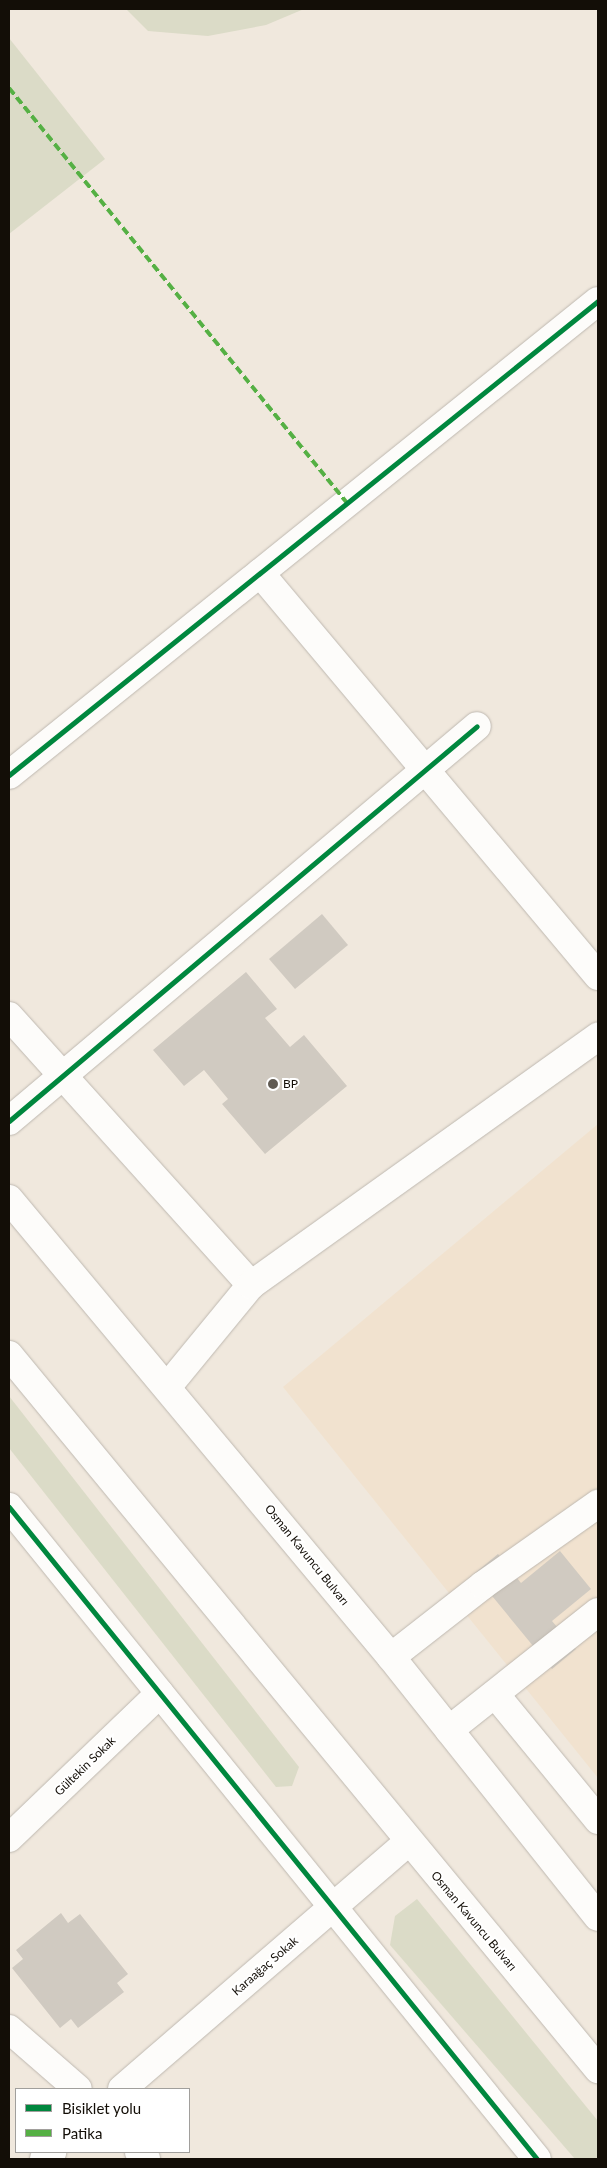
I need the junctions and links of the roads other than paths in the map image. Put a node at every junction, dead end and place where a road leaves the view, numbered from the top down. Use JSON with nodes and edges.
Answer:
{"nodes":[{"id":1,"x":598,"y":301,"type":"edge"},
{"id":2,"x":260,"y":573,"type":"junction"},
{"id":3,"x":477,"y":726,"type":"dead end"},
{"id":4,"x":425,"y":770,"type":"junction"},
{"id":5,"x":9,"y":775,"type":"edge"},
{"id":6,"x":598,"y":976,"type":"edge"},
{"id":7,"x":9,"y":1016,"type":"edge"},
{"id":8,"x":598,"y":1037,"type":"edge"},
{"id":9,"x":63,"y":1076,"type":"junction"},
{"id":10,"x":9,"y":1121,"type":"edge"},
{"id":11,"x":9,"y":1199,"type":"edge"},
{"id":12,"x":252,"y":1285,"type":"junction"},
{"id":13,"x":9,"y":1355,"type":"edge"},
{"id":14,"x":168,"y":1386,"type":"junction"},
{"id":15,"x":598,"y":1504,"type":"edge"},
{"id":16,"x":10,"y":1511,"type":"edge"},
{"id":17,"x":598,"y":1612,"type":"edge"},
{"id":18,"x":391,"y":1657,"type":"junction"},
{"id":19,"x":160,"y":1693,"type":"junction"},
{"id":20,"x":495,"y":1694,"type":"junction"},
{"id":21,"x":449,"y":1730,"type":"junction"},
{"id":22,"x":598,"y":1820,"type":"edge"},
{"id":23,"x":9,"y":1838,"type":"edge"},
{"id":24,"x":408,"y":1842,"type":"junction"},
{"id":25,"x":334,"y":1906,"type":"junction"},
{"id":26,"x":598,"y":1917,"type":"edge"},
{"id":27,"x":9,"y":2029,"type":"edge"},
{"id":28,"x":598,"y":2069,"type":"edge"},
{"id":29,"x":77,"y":2088,"type":"edge"},
{"id":30,"x":123,"y":2088,"type":"edge"},
{"id":31,"x":537,"y":2159,"type":"edge"}],
"edges":[{"from":1,"to":2,"type":"main road"},
{"from":2,"to":4,"type":"main road"},
{"from":2,"to":5,"type":"main road"},
{"from":3,"to":4,"type":"main road"},
{"from":4,"to":6,"type":"main road"},
{"from":4,"to":9,"type":"main road"},
{"from":7,"to":9,"type":"main road"},
{"from":8,"to":12,"type":"main road"},
{"from":9,"to":10,"type":"main road"},
{"from":9,"to":12,"type":"main road"},
{"from":11,"to":14,"type":"main road","name":"Osman Kavuncu Bulvarı"},
{"from":12,"to":14,"type":"main road"},
{"from":13,"to":24,"type":"main road","name":"Osman Kavuncu Bulvarı"},
{"from":14,"to":18,"type":"main road","name":"Osman Kavuncu Bulvarı"},
{"from":15,"to":18,"type":"main road"},
{"from":16,"to":19,"type":"main road"},
{"from":17,"to":20,"type":"main road"},
{"from":18,"to":21,"type":"main road","name":"Osman Kavuncu Bulvarı"},
{"from":19,"to":23,"type":"main road","name":"Gültekin Sokak"},
{"from":19,"to":25,"type":"main road"},
{"from":20,"to":21,"type":"main road"},
{"from":20,"to":22,"type":"main road"},
{"from":21,"to":26,"type":"main road","name":"Osman Kavuncu Bulvarı"},
{"from":24,"to":25,"type":"main road","name":"Karaağaç Sokak"},
{"from":24,"to":28,"type":"main road","name":"Osman Kavuncu Bulvarı"},
{"from":25,"to":30,"type":"main road","name":"Karaağaç Sokak"},
{"from":25,"to":31,"type":"main road"},
{"from":27,"to":29,"type":"main road"}]}
